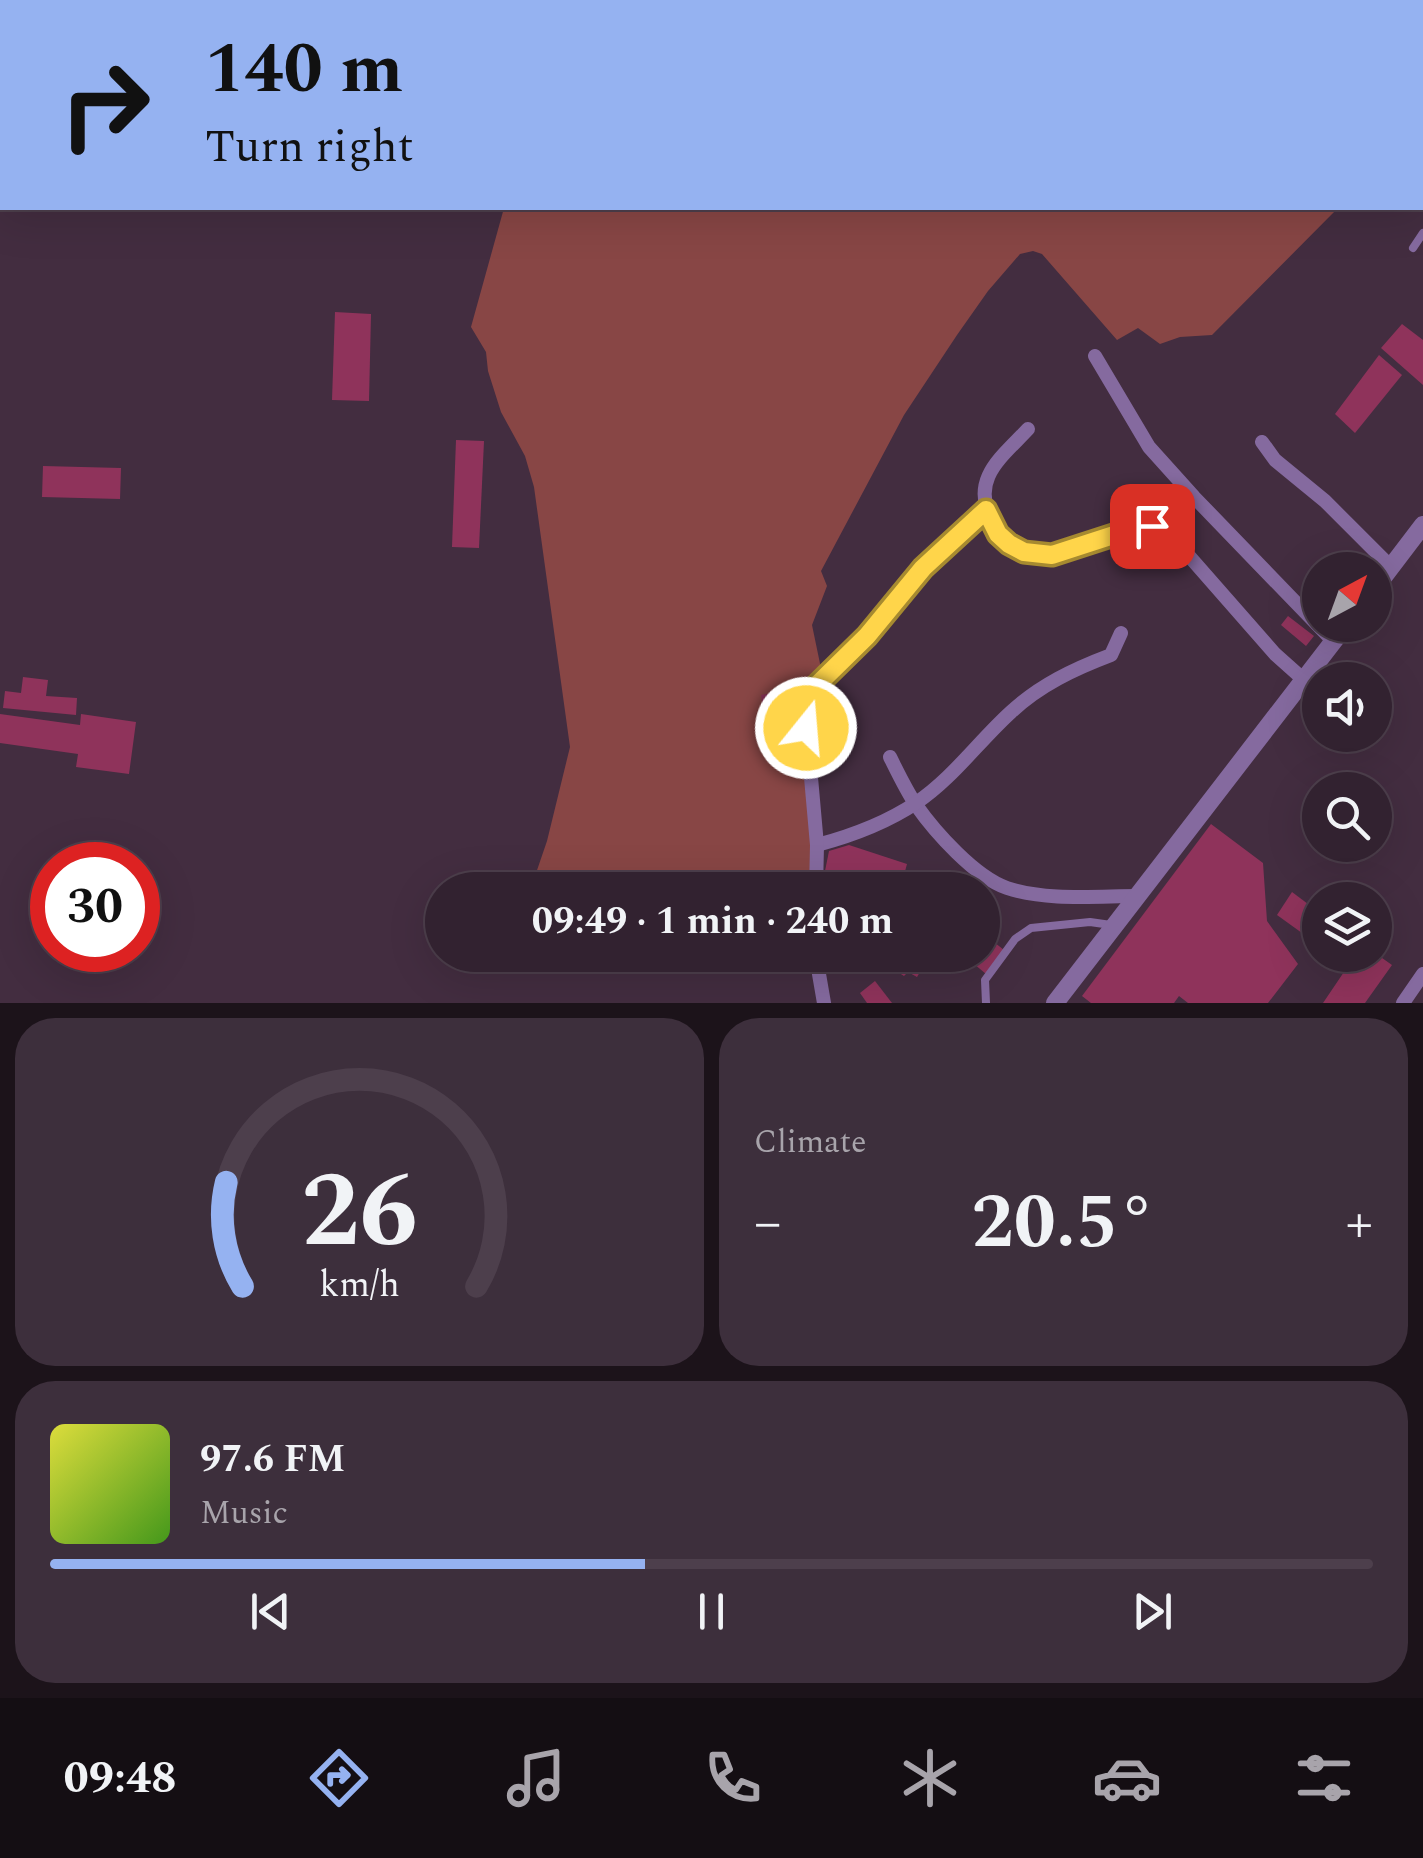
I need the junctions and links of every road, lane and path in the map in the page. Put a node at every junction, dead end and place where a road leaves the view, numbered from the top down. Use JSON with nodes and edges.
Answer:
{"nodes":[{"id":1,"x":1423,"y":233,"type":"edge"},
{"id":2,"x":1412,"y":248,"type":"dead end"},
{"id":3,"x":1096,"y":356,"type":"dead end"},
{"id":4,"x":1028,"y":429,"type":"dead end"},
{"id":5,"x":1262,"y":442,"type":"dead end"},
{"id":6,"x":986,"y":510,"type":"junction"},
{"id":7,"x":1423,"y":525,"type":"edge"},
{"id":8,"x":1376,"y":552,"type":"edge"},
{"id":9,"x":1392,"y":566,"type":"edge"},
{"id":10,"x":1302,"y":608,"type":"edge"},
{"id":11,"x":1121,"y":633,"type":"dead end"},
{"id":12,"x":1333,"y":642,"type":"edge"},
{"id":13,"x":1317,"y":662,"type":"edge"},
{"id":14,"x":1302,"y":677,"type":"edge"},
{"id":15,"x":1302,"y":682,"type":"edge"},
{"id":16,"x":890,"y":757,"type":"dead end"},
{"id":17,"x":915,"y":804,"type":"junction"},
{"id":18,"x":816,"y":845,"type":"junction"},
{"id":19,"x":816,"y":872,"type":"edge"},
{"id":20,"x":1138,"y":896,"type":"junction"},
{"id":21,"x":1116,"y":925,"type":"junction"},
{"id":22,"x":818,"y":972,"type":"edge"},
{"id":23,"x":1423,"y":974,"type":"edge"},
{"id":24,"x":824,"y":1003,"type":"edge"},
{"id":25,"x":986,"y":1003,"type":"edge"},
{"id":26,"x":1055,"y":1003,"type":"edge"},
{"id":27,"x":1403,"y":1003,"type":"edge"}],
"edges":[{"from":1,"to":2,"type":"lane"},
{"from":3,"to":10,"type":"street"},
{"from":4,"to":6,"type":"street"},
{"from":5,"to":8,"type":"street"},
{"from":6,"to":14,"type":"street"},
{"from":6,"to":18,"type":"street"},
{"from":7,"to":9,"type":"street"},
{"from":11,"to":17,"type":"street"},
{"from":12,"to":13,"type":"street"},
{"from":15,"to":20,"type":"street"},
{"from":16,"to":17,"type":"street"},
{"from":17,"to":18,"type":"street"},
{"from":17,"to":20,"type":"street"},
{"from":18,"to":19,"type":"street"},
{"from":20,"to":21,"type":"street"},
{"from":21,"to":25,"type":"lane"},
{"from":21,"to":26,"type":"street"},
{"from":22,"to":24,"type":"street"},
{"from":23,"to":27,"type":"street"}]}
